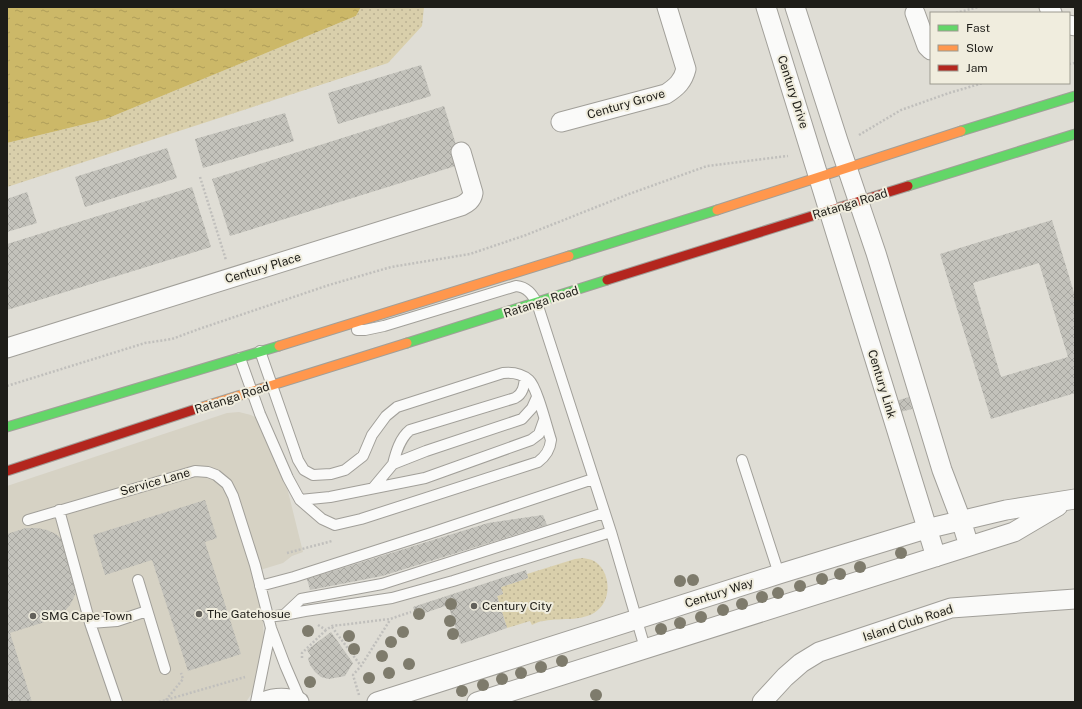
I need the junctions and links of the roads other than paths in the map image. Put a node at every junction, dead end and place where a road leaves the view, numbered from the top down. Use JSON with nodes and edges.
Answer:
{"nodes":[{"id":1,"x":667,"y":7,"type":"edge"},
{"id":2,"x":766,"y":7,"type":"edge"},
{"id":3,"x":795,"y":7,"type":"edge"},
{"id":4,"x":915,"y":13,"type":"dead end"},
{"id":5,"x":930,"y":49,"type":"edge"},
{"id":6,"x":1075,"y":96,"type":"edge"},
{"id":7,"x":561,"y":122,"type":"dead end"},
{"id":8,"x":1075,"y":134,"type":"edge"},
{"id":9,"x":461,"y":152,"type":"dead end"},
{"id":10,"x":847,"y":169,"type":"junction"},
{"id":11,"x":819,"y":177,"type":"junction"},
{"id":12,"x":859,"y":201,"type":"junction"},
{"id":13,"x":828,"y":210,"type":"junction"},
{"id":14,"x":537,"y":303,"type":"junction"},
{"id":15,"x":325,"y":331,"type":"junction"},
{"id":16,"x":7,"y":348,"type":"edge"},
{"id":17,"x":260,"y":351,"type":"junction"},
{"id":18,"x":240,"y":358,"type":"junction"},
{"id":19,"x":525,"y":378,"type":"junction"},
{"id":20,"x":272,"y":386,"type":"junction"},
{"id":21,"x":252,"y":391,"type":"junction"},
{"id":22,"x":537,"y":397,"type":"junction"},
{"id":23,"x":544,"y":420,"type":"junction"},
{"id":24,"x":7,"y":427,"type":"edge"},
{"id":25,"x":742,"y":460,"type":"dead end"},
{"id":26,"x":393,"y":464,"type":"junction"},
{"id":27,"x":7,"y":471,"type":"edge"},
{"id":28,"x":593,"y":479,"type":"junction"},
{"id":29,"x":373,"y":488,"type":"junction"},
{"id":30,"x":300,"y":500,"type":"junction"},
{"id":31,"x":1070,"y":500,"type":"edge"},
{"id":32,"x":59,"y":510,"type":"junction"},
{"id":33,"x":604,"y":513,"type":"junction"},
{"id":34,"x":28,"y":520,"type":"dead end"},
{"id":35,"x":961,"y":520,"type":"junction"},
{"id":36,"x":926,"y":529,"type":"junction"},
{"id":37,"x":611,"y":532,"type":"junction"},
{"id":38,"x":970,"y":546,"type":"junction"},
{"id":39,"x":936,"y":557,"type":"junction"},
{"id":40,"x":779,"y":574,"type":"junction"},
{"id":41,"x":138,"y":580,"type":"dead end"},
{"id":42,"x":260,"y":586,"type":"junction"},
{"id":43,"x":1075,"y":599,"type":"edge"},
{"id":44,"x":147,"y":611,"type":"junction"},
{"id":45,"x":284,"y":615,"type":"junction"},
{"id":46,"x":267,"y":617,"type":"junction"},
{"id":47,"x":637,"y":619,"type":"junction"},
{"id":48,"x":90,"y":623,"type":"junction"},
{"id":49,"x":271,"y":628,"type":"junction"},
{"id":50,"x":645,"y":648,"type":"junction"},
{"id":51,"x":165,"y":669,"type":"dead end"},
{"id":52,"x":117,"y":702,"type":"edge"},
{"id":53,"x":256,"y":702,"type":"edge"},
{"id":54,"x":263,"y":702,"type":"edge"},
{"id":55,"x":300,"y":702,"type":"edge"},
{"id":56,"x":377,"y":702,"type":"edge"},
{"id":57,"x":477,"y":702,"type":"edge"},
{"id":58,"x":762,"y":702,"type":"edge"}],
"edges":[{"from":1,"to":7,"type":"street","name":"Century Grove"},
{"from":2,"to":11,"type":"street","name":"Century Drive"},
{"from":3,"to":10,"type":"street"},
{"from":4,"to":5,"type":"street"},
{"from":6,"to":10,"type":"main road"},
{"from":8,"to":12,"type":"main road","name":"Ratanga Road"},
{"from":9,"to":16,"type":"street","name":"Century Place"},
{"from":10,"to":11,"type":"main road"},
{"from":10,"to":12,"type":"street"},
{"from":11,"to":13,"type":"street","name":"Century Drive"},
{"from":11,"to":15,"type":"main road"},
{"from":12,"to":13,"type":"main road","name":"Ratanga Road"},
{"from":12,"to":35,"type":"street"},
{"from":13,"to":14,"type":"main road","name":"Ratanga Road"},
{"from":13,"to":36,"type":"street","name":"Century Link"},
{"from":14,"to":15,"type":"lane"},
{"from":14,"to":20,"type":"main road","name":"Ratanga Road"},
{"from":14,"to":28,"type":"lane"},
{"from":15,"to":17,"type":"main road"},
{"from":17,"to":18,"type":"main road"},
{"from":17,"to":20,"type":"lane"},
{"from":18,"to":21,"type":"lane"},
{"from":18,"to":24,"type":"main road"},
{"from":19,"to":20,"type":"lane"},
{"from":19,"to":22,"type":"lane"},
{"from":19,"to":26,"type":"lane"},
{"from":20,"to":21,"type":"main road","name":"Ratanga Road"},
{"from":21,"to":27,"type":"main road","name":"Ratanga Road"},
{"from":21,"to":30,"type":"lane"},
{"from":22,"to":23,"type":"lane"},
{"from":22,"to":26,"type":"lane"},
{"from":23,"to":29,"type":"lane"},
{"from":23,"to":30,"type":"lane"},
{"from":25,"to":40,"type":"lane"},
{"from":26,"to":29,"type":"lane"},
{"from":28,"to":33,"type":"lane"},
{"from":28,"to":42,"type":"lane"},
{"from":29,"to":30,"type":"lane"},
{"from":31,"to":35,"type":"street","name":"Century Way"},
{"from":31,"to":38,"type":"street","name":"Century Way"},
{"from":32,"to":34,"type":"lane","name":"Service Lane"},
{"from":32,"to":42,"type":"lane","name":"Service Lane"},
{"from":32,"to":48,"type":"lane"},
{"from":33,"to":37,"type":"lane"},
{"from":33,"to":45,"type":"lane"},
{"from":35,"to":36,"type":"street","name":"Century Way"},
{"from":35,"to":38,"type":"street"},
{"from":36,"to":39,"type":"street","name":"Century Link"},
{"from":36,"to":40,"type":"street","name":"Century Way"},
{"from":37,"to":45,"type":"lane"},
{"from":37,"to":47,"type":"lane"},
{"from":38,"to":39,"type":"street","name":"Century Way"},
{"from":39,"to":50,"type":"street","name":"Century Way"},
{"from":40,"to":47,"type":"street","name":"Century Way"},
{"from":41,"to":44,"type":"lane"},
{"from":42,"to":46,"type":"lane","name":"Service Lane"},
{"from":43,"to":58,"type":"street","name":"Island Club Road"},
{"from":44,"to":48,"type":"lane"},
{"from":44,"to":51,"type":"lane"},
{"from":45,"to":46,"type":"lane"},
{"from":46,"to":49,"type":"lane","name":"Service Lane"},
{"from":47,"to":50,"type":"lane"},
{"from":47,"to":56,"type":"street","name":"Century Way"},
{"from":48,"to":52,"type":"lane"},
{"from":49,"to":53,"type":"lane"},
{"from":49,"to":55,"type":"lane","name":"Service Lane"},
{"from":50,"to":57,"type":"street","name":"Century Way"},
{"from":54,"to":55,"type":"street"}]}
